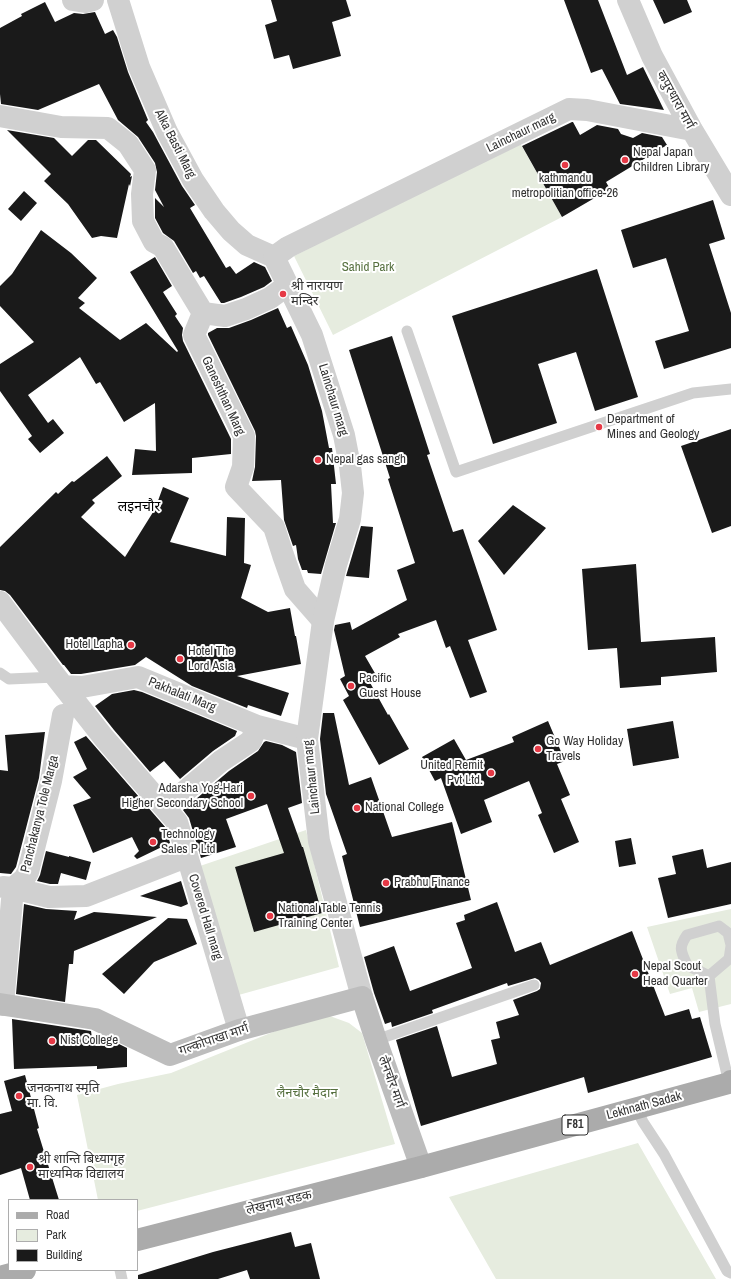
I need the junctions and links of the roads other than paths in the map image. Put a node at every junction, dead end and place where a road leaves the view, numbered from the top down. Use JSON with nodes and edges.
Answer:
{"nodes":[{"id":1,"x":73,"y":0,"type":"edge"},
{"id":2,"x":93,"y":0,"type":"edge"},
{"id":3,"x":118,"y":0,"type":"edge"},
{"id":4,"x":628,"y":0,"type":"edge"},
{"id":5,"x":0,"y":116,"type":"edge"},
{"id":6,"x":692,"y":130,"type":"junction"},
{"id":7,"x":731,"y":195,"type":"edge"},
{"id":8,"x":274,"y":257,"type":"junction"},
{"id":9,"x":288,"y":285,"type":"junction"},
{"id":10,"x":203,"y":312,"type":"junction"},
{"id":11,"x":407,"y":331,"type":"dead end"},
{"id":12,"x":731,"y":389,"type":"edge"},
{"id":13,"x":1,"y":605,"type":"edge"},
{"id":14,"x":323,"y":621,"type":"junction"},
{"id":15,"x":0,"y":673,"type":"edge"},
{"id":16,"x":60,"y":682,"type":"junction"},
{"id":17,"x":63,"y":714,"type":"dead end"},
{"id":18,"x":257,"y":726,"type":"junction"},
{"id":19,"x":307,"y":739,"type":"junction"},
{"id":20,"x":165,"y":808,"type":"junction"},
{"id":21,"x":186,"y":857,"type":"junction"},
{"id":22,"x":6,"y":887,"type":"edge"},
{"id":23,"x":731,"y":946,"type":"edge"},
{"id":24,"x":709,"y":976,"type":"junction"},
{"id":25,"x":534,"y":985,"type":"dead end"},
{"id":26,"x":362,"y":997,"type":"junction"},
{"id":27,"x":2,"y":1004,"type":"edge"},
{"id":28,"x":239,"y":1030,"type":"junction"},
{"id":29,"x":376,"y":1040,"type":"junction"},
{"id":30,"x":730,"y":1082,"type":"edge"},
{"id":31,"x":636,"y":1108,"type":"junction"},
{"id":32,"x":421,"y":1167,"type":"junction"},
{"id":33,"x":138,"y":1240,"type":"edge"},
{"id":34,"x":21,"y":1271,"type":"edge"},
{"id":35,"x":728,"y":1274,"type":"edge"},
{"id":36,"x":0,"y":1277,"type":"edge"}],
"edges":[{"from":1,"to":2,"type":"street"},
{"from":3,"to":8,"type":"street","name":"Alka Basti Marg"},
{"from":4,"to":6,"type":"street","name":"कपुरधारा मार्ग"},
{"from":5,"to":10,"type":"street"},
{"from":6,"to":7,"type":"street","name":"कपुरधारा मार्ग"},
{"from":6,"to":8,"type":"street","name":"Lainchaur marg"},
{"from":8,"to":9,"type":"street","name":"Lainchaur marg"},
{"from":9,"to":10,"type":"street"},
{"from":9,"to":14,"type":"street","name":"Lainchaur marg"},
{"from":10,"to":14,"type":"street","name":"Ganeshthan Marg"},
{"from":11,"to":12,"type":"lane"},
{"from":13,"to":16,"type":"street"},
{"from":14,"to":19,"type":"street","name":"Lainchaur marg"},
{"from":15,"to":16,"type":"lane"},
{"from":16,"to":18,"type":"street","name":"Pakhalati Marg"},
{"from":16,"to":20,"type":"street","name":"Covered Hall marg"},
{"from":17,"to":22,"type":"street","name":"Panchakanya Tole Marga"},
{"from":18,"to":19,"type":"street","name":"Pakhalati Marg"},
{"from":18,"to":20,"type":"street"},
{"from":19,"to":26,"type":"street","name":"Lainchaur marg"},
{"from":20,"to":21,"type":"street","name":"Covered Hall marg"},
{"from":21,"to":22,"type":"street"},
{"from":21,"to":28,"type":"street","name":"Covered Hall marg"},
{"from":22,"to":27,"type":"street","name":"Panchakanya Tole Marga"},
{"from":23,"to":24,"type":"lane"},
{"from":23,"to":24,"type":"lane"},
{"from":24,"to":30,"type":"lane"},
{"from":25,"to":29,"type":"lane"},
{"from":26,"to":28,"type":"main road","name":"गल्कोपाखा मार्ग"},
{"from":26,"to":29,"type":"main road","name":"लैनचौर मार्ग"},
{"from":27,"to":28,"type":"main road","name":"गल्कोपाखा मार्ग"},
{"from":29,"to":32,"type":"main road","name":"लैनचौर मार्ग"},
{"from":30,"to":31,"type":"main road","name":"Lekhnath Sadak","number":"F81"},
{"from":31,"to":32,"type":"main road","name":"Lekhnath Sadak","number":"F81"},
{"from":31,"to":35,"type":"lane"},
{"from":32,"to":33,"type":"main road","name":"लेखनाथ सडक","number":"F81"},
{"from":34,"to":36,"type":"main road"}]}
